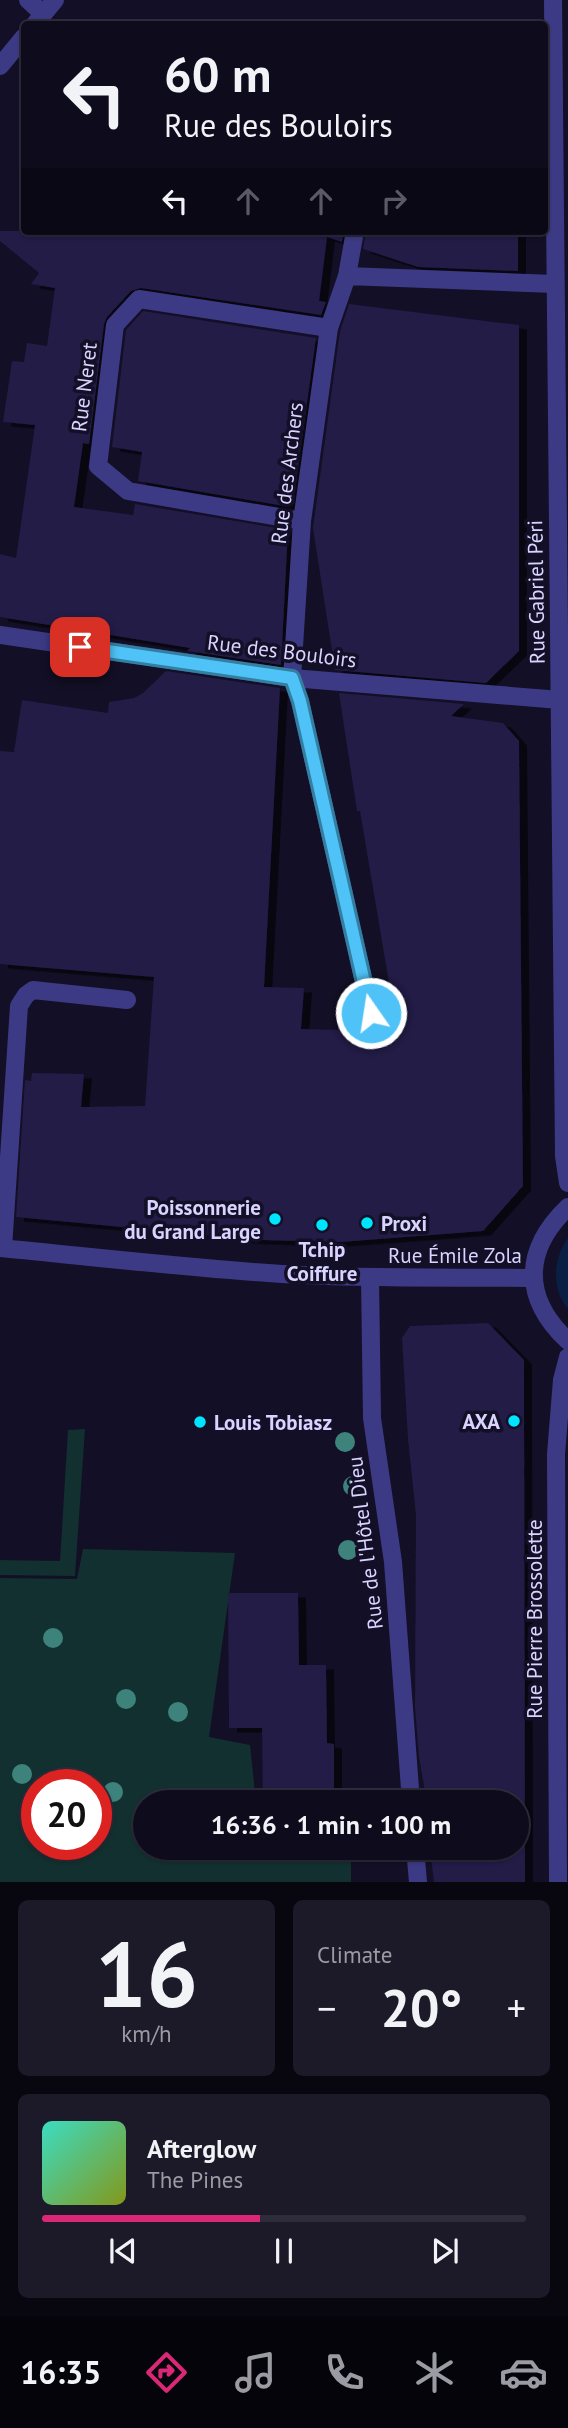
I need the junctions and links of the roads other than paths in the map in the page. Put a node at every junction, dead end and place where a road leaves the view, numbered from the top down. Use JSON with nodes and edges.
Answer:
{"nodes":[{"id":1,"x":28,"y":0,"type":"edge"},
{"id":2,"x":55,"y":0,"type":"edge"},
{"id":3,"x":553,"y":0,"type":"edge"},
{"id":4,"x":39,"y":19,"type":"edge"},
{"id":5,"x":21,"y":41,"type":"edge"},
{"id":6,"x":0,"y":66,"type":"edge"},
{"id":7,"x":354,"y":235,"type":"edge"},
{"id":8,"x":347,"y":276,"type":"junction"},
{"id":9,"x":555,"y":285,"type":"junction"},
{"id":10,"x":329,"y":328,"type":"junction"},
{"id":11,"x":302,"y":521,"type":"junction"},
{"id":12,"x":0,"y":635,"type":"edge"},
{"id":13,"x":292,"y":678,"type":"junction"},
{"id":14,"x":564,"y":694,"type":"edge"},
{"id":15,"x":127,"y":1000,"type":"dead end"},
{"id":16,"x":371,"y":1013,"type":"dead end"},
{"id":17,"x":568,"y":1183,"type":"edge"},
{"id":18,"x":568,"y":1207,"type":"edge"},
{"id":19,"x":2,"y":1248,"type":"edge"},
{"id":20,"x":370,"y":1278,"type":"junction"},
{"id":21,"x":534,"y":1278,"type":"junction"},
{"id":22,"x":568,"y":1341,"type":"edge"},
{"id":23,"x":568,"y":1357,"type":"edge"},
{"id":24,"x":410,"y":1790,"type":"edge"},
{"id":25,"x":416,"y":1860,"type":"edge"},
{"id":26,"x":418,"y":1882,"type":"edge"},
{"id":27,"x":558,"y":1882,"type":"edge"}],
"edges":[{"from":1,"to":4,"type":"street"},
{"from":2,"to":4,"type":"street"},
{"from":3,"to":9,"type":"street","name":"Rue Gabriel Péri"},
{"from":5,"to":6,"type":"street"},
{"from":7,"to":8,"type":"street","name":"Rue des Archers"},
{"from":8,"to":9,"type":"street"},
{"from":8,"to":10,"type":"street","name":"Rue des Archers"},
{"from":9,"to":14,"type":"street","name":"Rue Gabriel Péri"},
{"from":10,"to":11,"type":"street","name":"Rue des Archers"},
{"from":10,"to":11,"type":"street","name":"Rue Neret"},
{"from":11,"to":13,"type":"street","name":"Rue des Archers"},
{"from":12,"to":13,"type":"street","name":"Rue des Bouloirs"},
{"from":13,"to":14,"type":"street","name":"Rue des Bouloirs"},
{"from":13,"to":16,"type":"street"},
{"from":14,"to":17,"type":"street","name":"Rue Gabriel Péri"},
{"from":15,"to":19,"type":"street"},
{"from":18,"to":21,"type":"street"},
{"from":19,"to":20,"type":"street","name":"Rue Émile Zola"},
{"from":20,"to":21,"type":"street","name":"Rue Émile Zola"},
{"from":20,"to":24,"type":"street","name":"Rue de l'Hôtel Dieu"},
{"from":21,"to":22,"type":"street"},
{"from":23,"to":27,"type":"street","name":"Rue Pierre Brossolette"},
{"from":25,"to":26,"type":"street"}]}
